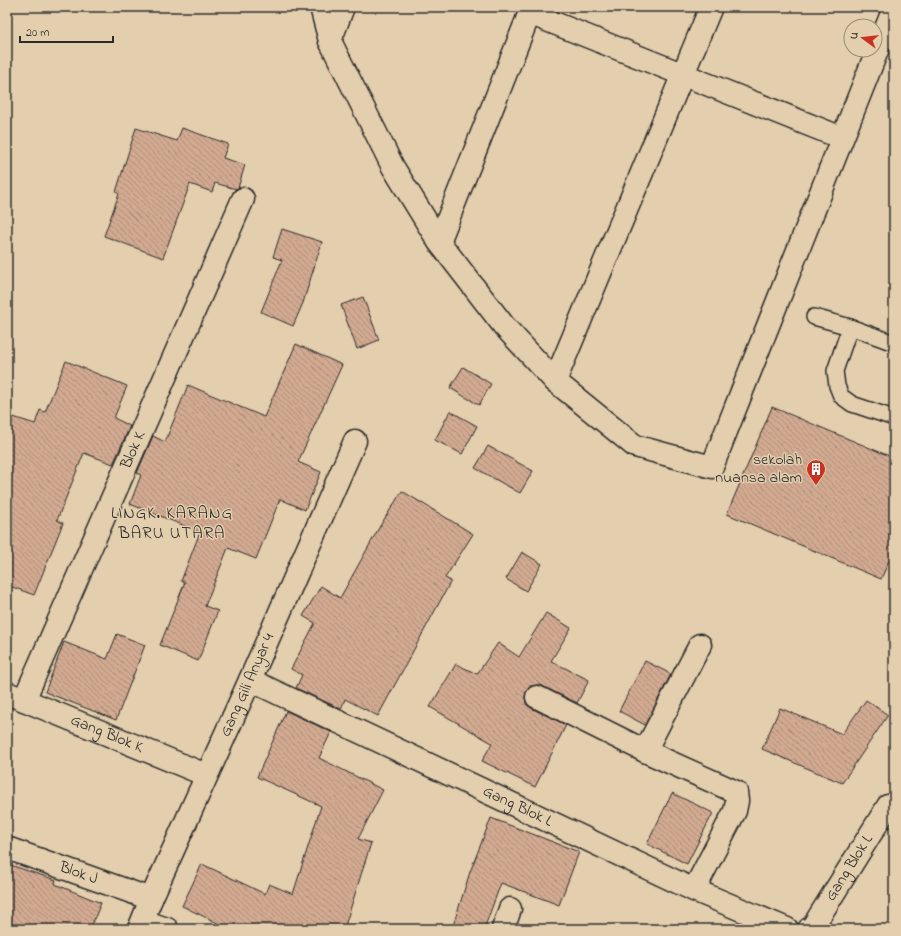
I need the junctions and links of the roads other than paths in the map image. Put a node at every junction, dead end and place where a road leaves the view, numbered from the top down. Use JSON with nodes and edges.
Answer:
{"nodes":[{"id":1,"x":321,"y":7,"type":"edge"},
{"id":2,"x":343,"y":7,"type":"edge"},
{"id":3,"x":711,"y":7,"type":"edge"},
{"id":4,"x":894,"y":8,"type":"edge"},
{"id":5,"x":531,"y":10,"type":"edge"},
{"id":6,"x":330,"y":41,"type":"junction"},
{"id":7,"x":683,"y":74,"type":"junction"},
{"id":8,"x":842,"y":138,"type":"junction"},
{"id":9,"x":243,"y":199,"type":"dead end"},
{"id":10,"x":439,"y":242,"type":"junction"},
{"id":11,"x":814,"y":317,"type":"dead end"},
{"id":12,"x":850,"y":328,"type":"junction"},
{"id":13,"x":894,"y":343,"type":"edge"},
{"id":14,"x":555,"y":381,"type":"junction"},
{"id":15,"x":894,"y":418,"type":"edge"},
{"id":16,"x":355,"y":441,"type":"dead end"},
{"id":17,"x":700,"y":645,"type":"dead end"},
{"id":18,"x":250,"y":680,"type":"junction"},
{"id":19,"x":15,"y":697,"type":"edge"},
{"id":20,"x":537,"y":697,"type":"dead end"},
{"id":21,"x":645,"y":751,"type":"junction"},
{"id":22,"x":206,"y":775,"type":"junction"},
{"id":23,"x":888,"y":806,"type":"dead end"},
{"id":24,"x":7,"y":848,"type":"edge"},
{"id":25,"x":694,"y":890,"type":"junction"},
{"id":26,"x":151,"y":899,"type":"junction"},
{"id":27,"x":510,"y":909,"type":"dead end"},
{"id":28,"x":141,"y":925,"type":"edge"},
{"id":29,"x":167,"y":929,"type":"edge"},
{"id":30,"x":503,"y":929,"type":"edge"},
{"id":31,"x":787,"y":929,"type":"edge"},
{"id":32,"x":809,"y":929,"type":"edge"}],
"edges":[{"from":1,"to":6,"type":"street"},
{"from":2,"to":6,"type":"street"},
{"from":3,"to":7,"type":"street"},
{"from":4,"to":8,"type":"street"},
{"from":5,"to":7,"type":"street"},
{"from":5,"to":10,"type":"street"},
{"from":6,"to":10,"type":"street"},
{"from":7,"to":8,"type":"street"},
{"from":7,"to":14,"type":"street"},
{"from":8,"to":14,"type":"street"},
{"from":9,"to":19,"type":"street","name":"Blok K"},
{"from":10,"to":14,"type":"street"},
{"from":11,"to":12,"type":"lane"},
{"from":12,"to":13,"type":"lane"},
{"from":12,"to":15,"type":"lane"},
{"from":16,"to":18,"type":"street","name":"Gang Gili Anyar 4"},
{"from":17,"to":21,"type":"street"},
{"from":18,"to":22,"type":"street","name":"Gang Gili Anyar 4"},
{"from":18,"to":25,"type":"street","name":"Gang Blok L"},
{"from":19,"to":22,"type":"street","name":"Gang Blok K"},
{"from":20,"to":21,"type":"street"},
{"from":21,"to":25,"type":"street"},
{"from":22,"to":26,"type":"street","name":"Gang Gili Anyar 4"},
{"from":23,"to":32,"type":"street","name":"Gang Blok L"},
{"from":24,"to":26,"type":"street","name":"Blok J"},
{"from":25,"to":31,"type":"street","name":"Gang Blok L"},
{"from":26,"to":28,"type":"street","name":"Gang Gili Anyar 4"},
{"from":27,"to":30,"type":"street"},
{"from":28,"to":29,"type":"street"}]}
